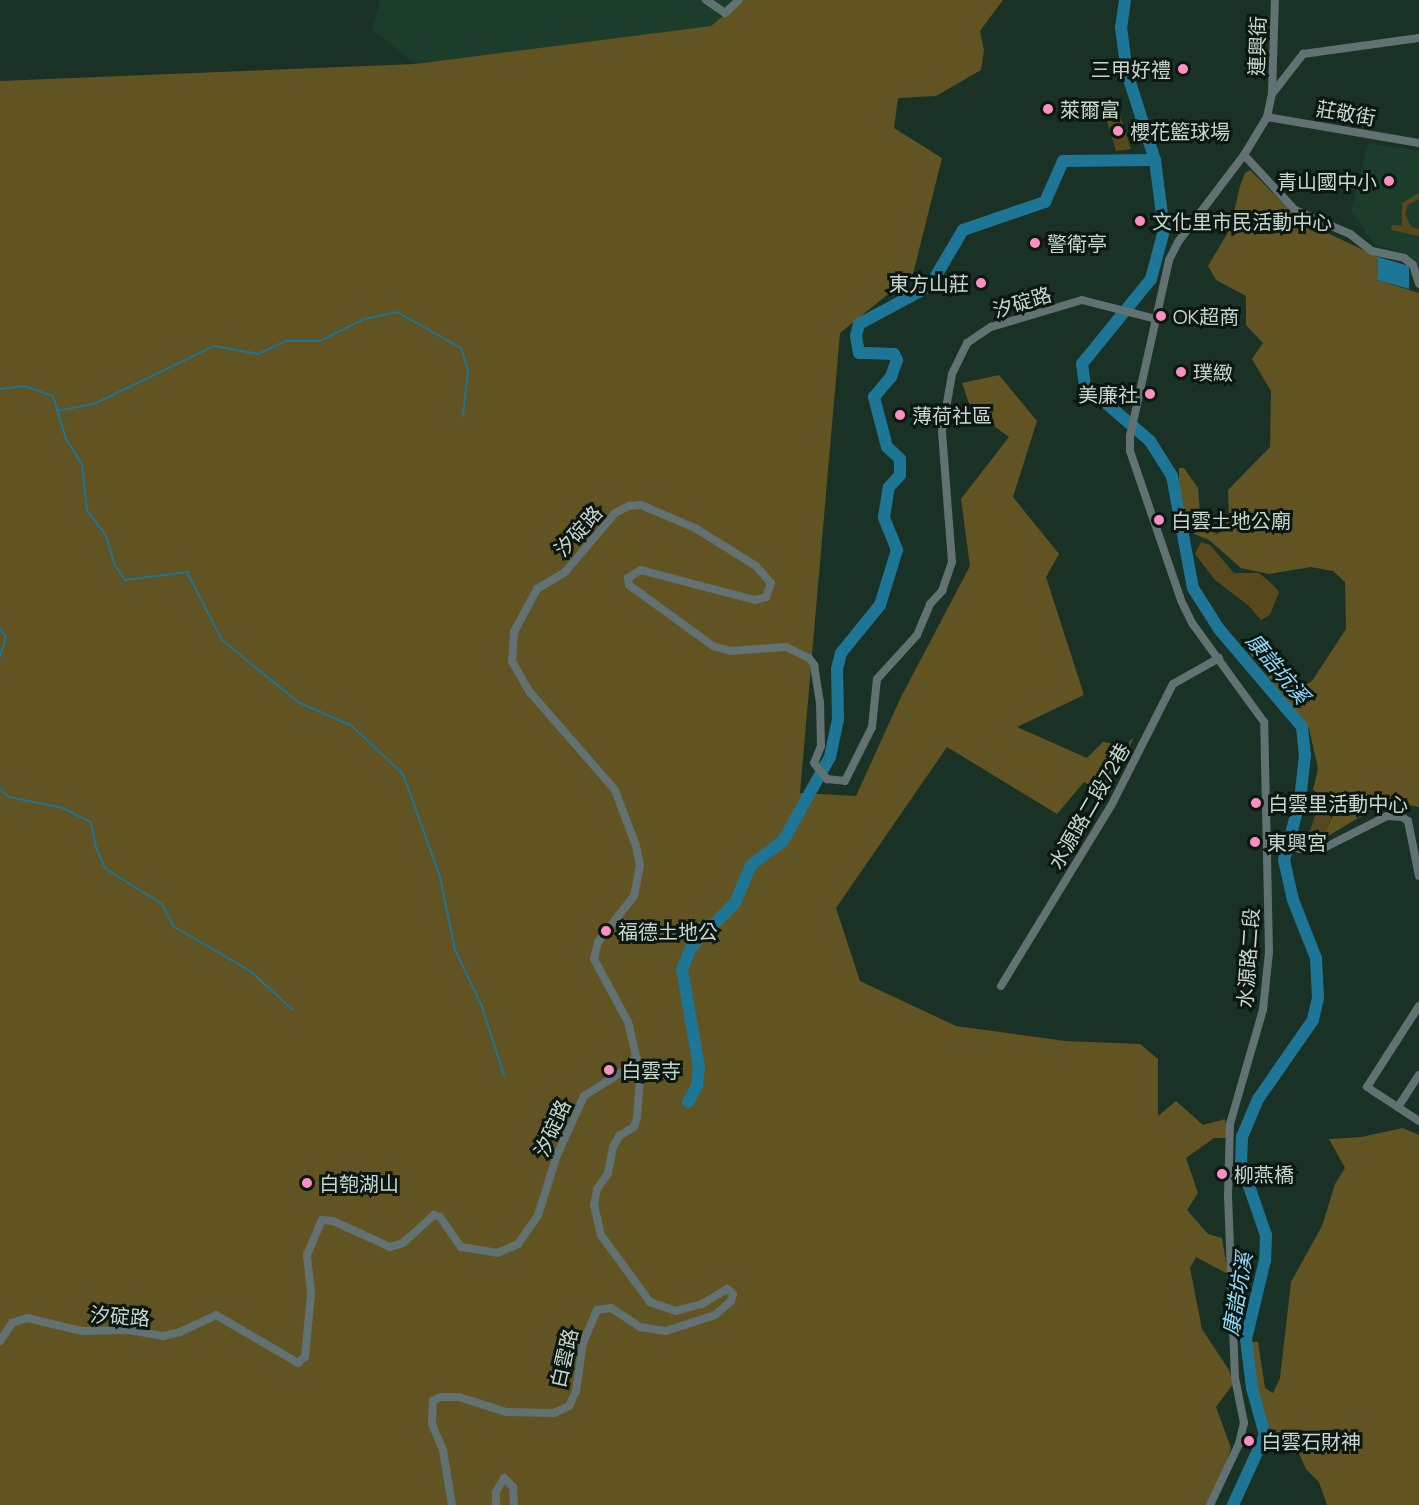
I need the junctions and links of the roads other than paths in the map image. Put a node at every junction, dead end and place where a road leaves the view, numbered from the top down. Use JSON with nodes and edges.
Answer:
{"nodes":[{"id":1,"x":706,"y":0,"type":"edge"},
{"id":2,"x":739,"y":0,"type":"edge"},
{"id":3,"x":1275,"y":0,"type":"edge"},
{"id":4,"x":1419,"y":38,"type":"edge"},
{"id":5,"x":1272,"y":94,"type":"junction"},
{"id":6,"x":1267,"y":117,"type":"junction"},
{"id":7,"x":1419,"y":143,"type":"edge"},
{"id":8,"x":1244,"y":155,"type":"junction"},
{"id":9,"x":1419,"y":284,"type":"edge"},
{"id":10,"x":1156,"y":319,"type":"junction"},
{"id":11,"x":1219,"y":658,"type":"junction"},
{"id":12,"x":1270,"y":841,"type":"junction"},
{"id":13,"x":1419,"y":876,"type":"edge"},
{"id":14,"x":1001,"y":986,"type":"dead end"},
{"id":15,"x":1419,"y":1006,"type":"edge"},
{"id":16,"x":636,"y":1056,"type":"junction"},
{"id":17,"x":1419,"y":1075,"type":"edge"},
{"id":18,"x":1398,"y":1107,"type":"junction"},
{"id":19,"x":1419,"y":1121,"type":"edge"},
{"id":20,"x":0,"y":1341,"type":"edge"},
{"id":21,"x":452,"y":1505,"type":"edge"},
{"id":22,"x":496,"y":1505,"type":"edge"},
{"id":23,"x":514,"y":1505,"type":"edge"},
{"id":24,"x":1210,"y":1505,"type":"edge"}],
"edges":[{"from":1,"to":2,"type":"street"},
{"from":3,"to":5,"type":"street","name":"連興街"},
{"from":4,"to":5,"type":"street"},
{"from":5,"to":6,"type":"street","name":"連興街"},
{"from":6,"to":7,"type":"street","name":"莊敬街"},
{"from":6,"to":8,"type":"street","name":"連興街"},
{"from":8,"to":9,"type":"street"},
{"from":8,"to":10,"type":"street","name":"連興街"},
{"from":10,"to":11,"type":"street","name":"水源路二段"},
{"from":10,"to":16,"type":"street","name":"汐碇路"},
{"from":11,"to":12,"type":"street","name":"水源路二段"},
{"from":11,"to":14,"type":"street","name":"水源路二段72巷"},
{"from":12,"to":13,"type":"street"},
{"from":12,"to":24,"type":"street","name":"水源路二段"},
{"from":15,"to":18,"type":"street"},
{"from":16,"to":20,"type":"street","name":"汐碇路"},
{"from":16,"to":21,"type":"street","name":"白雲路"},
{"from":17,"to":18,"type":"street"},
{"from":18,"to":19,"type":"street"},
{"from":22,"to":23,"type":"street"}]}
